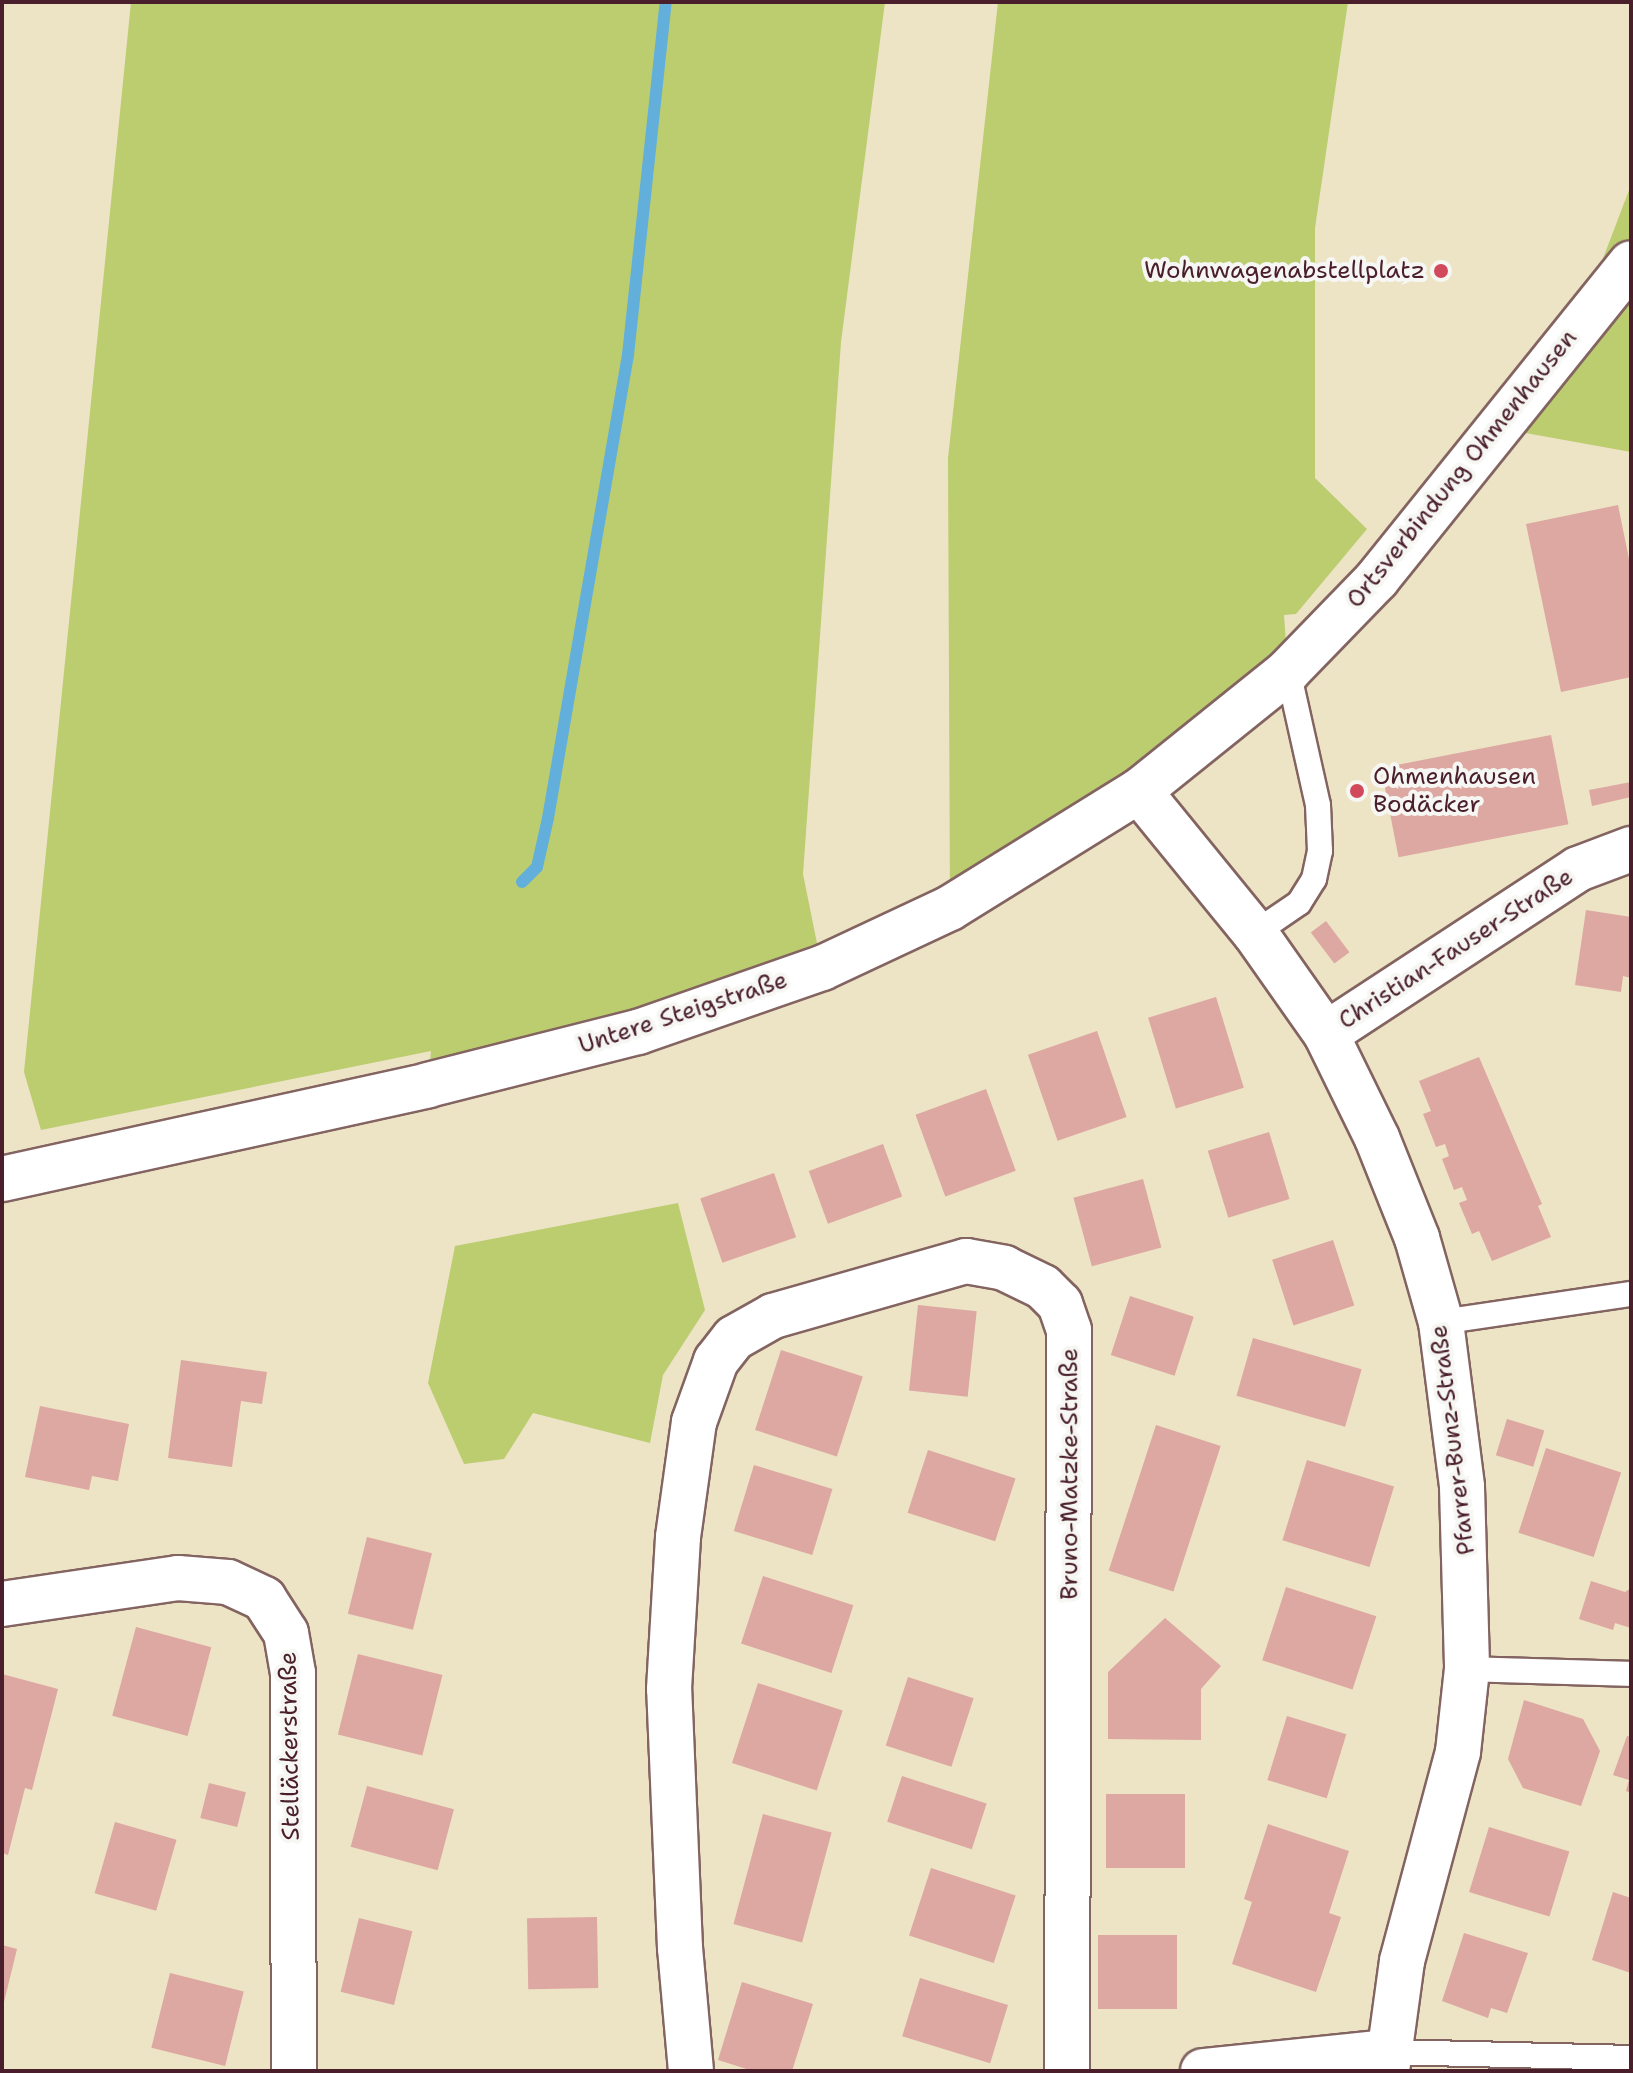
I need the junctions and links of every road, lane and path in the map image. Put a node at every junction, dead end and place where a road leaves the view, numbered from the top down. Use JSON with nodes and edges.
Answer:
{"nodes":[{"id":1,"x":1631,"y":263,"type":"edge"},
{"id":2,"x":1288,"y":671,"type":"junction"},
{"id":3,"x":1139,"y":791,"type":"junction"},
{"id":4,"x":1631,"y":849,"type":"edge"},
{"id":5,"x":1255,"y":933,"type":"junction"},
{"id":6,"x":1326,"y":1034,"type":"junction"},
{"id":7,"x":2,"y":1179,"type":"edge"},
{"id":8,"x":1631,"y":1294,"type":"edge"},
{"id":9,"x":1441,"y":1322,"type":"junction"},
{"id":10,"x":2,"y":1604,"type":"edge"},
{"id":11,"x":1467,"y":1669,"type":"junction"},
{"id":12,"x":1631,"y":1674,"type":"edge"},
{"id":13,"x":1631,"y":2058,"type":"edge"},
{"id":14,"x":1388,"y":2061,"type":"edge"},
{"id":15,"x":294,"y":2071,"type":"edge"},
{"id":16,"x":691,"y":2071,"type":"edge"},
{"id":17,"x":1067,"y":2071,"type":"edge"},
{"id":18,"x":1203,"y":2071,"type":"edge"}],
"edges":[{"from":1,"to":2,"type":"street","name":"Ortsverbindung Ohmenhausen"},
{"from":2,"to":3,"type":"street","name":"Untere Steigstraße"},
{"from":2,"to":5,"type":"lane"},
{"from":3,"to":5,"type":"street","name":"Pfarrer-Bunz-Straße"},
{"from":3,"to":7,"type":"street","name":"Untere Steigstraße"},
{"from":4,"to":6,"type":"street","name":"Christian-Fauser-Straße"},
{"from":5,"to":6,"type":"street","name":"Pfarrer-Bunz-Straße"},
{"from":6,"to":9,"type":"street","name":"Pfarrer-Bunz-Straße"},
{"from":8,"to":9,"type":"lane"},
{"from":9,"to":11,"type":"street","name":"Pfarrer-Bunz-Straße"},
{"from":10,"to":15,"type":"street","name":"Stelläckerstraße"},
{"from":11,"to":12,"type":"lane"},
{"from":11,"to":14,"type":"street","name":"Pfarrer-Bunz-Straße"},
{"from":13,"to":14,"type":"lane"},
{"from":14,"to":18,"type":"street"},
{"from":16,"to":17,"type":"street","name":"Bruno-Matzke-Straße"}]}
